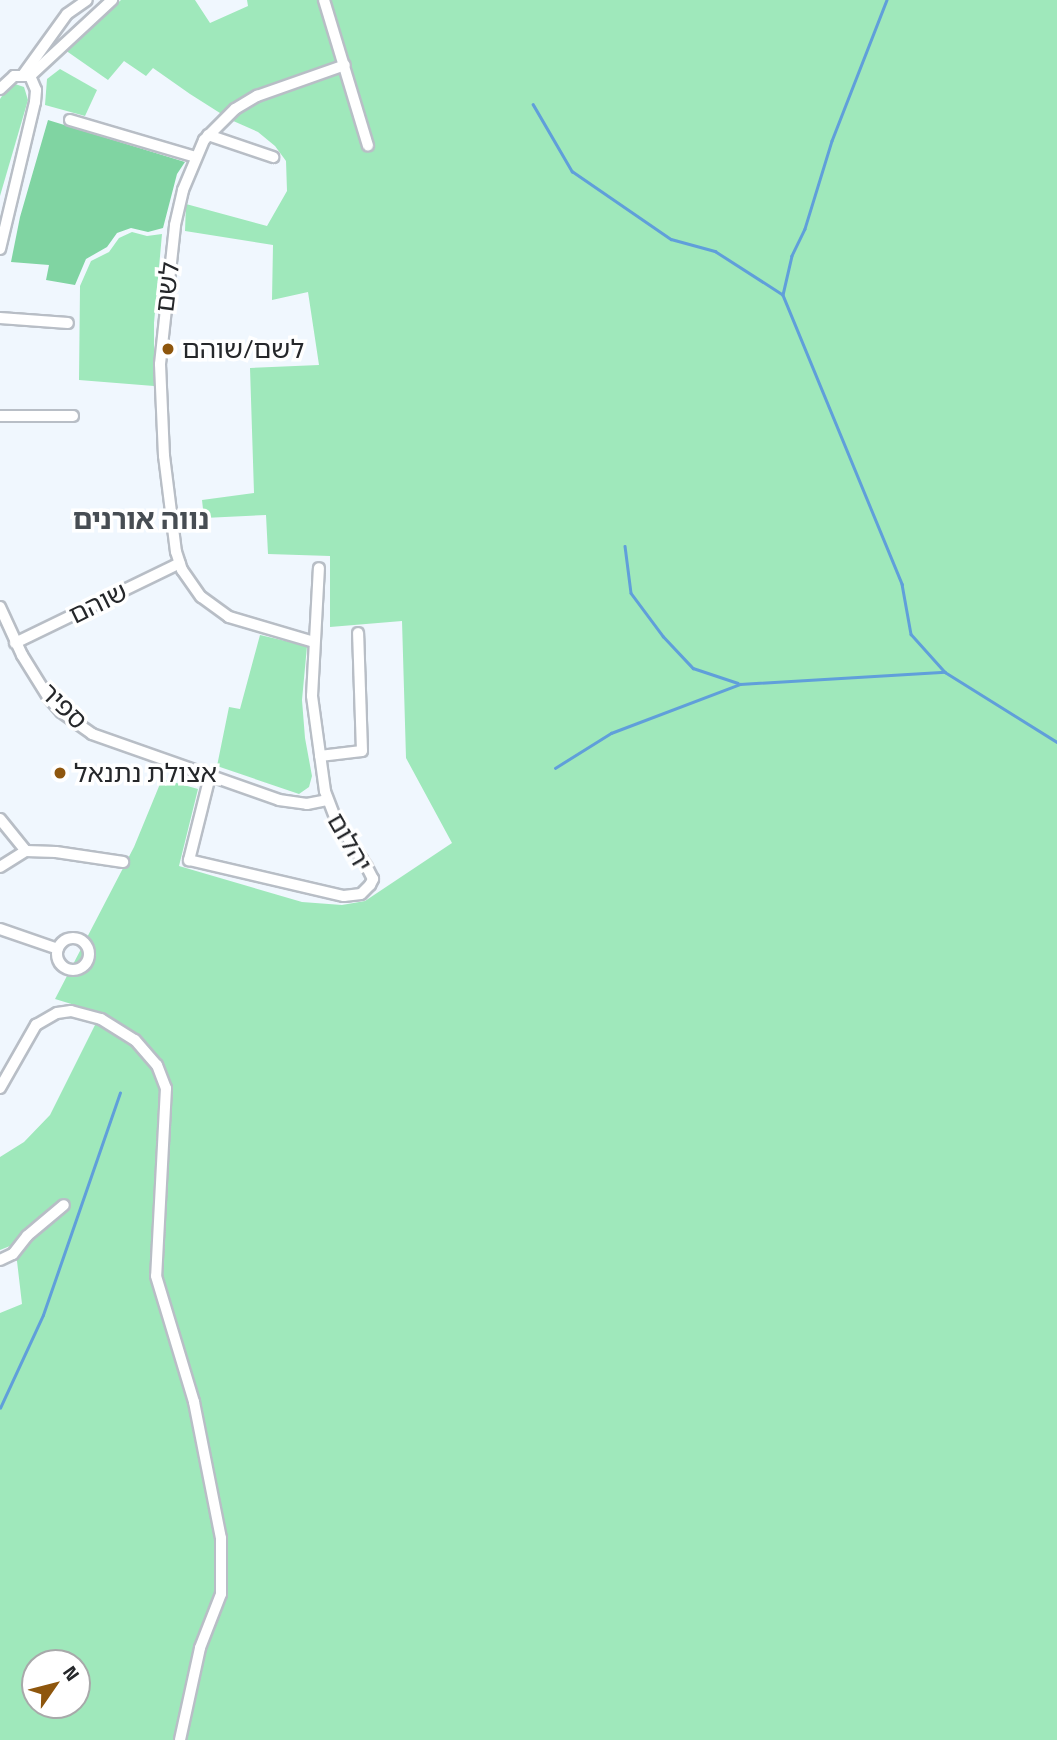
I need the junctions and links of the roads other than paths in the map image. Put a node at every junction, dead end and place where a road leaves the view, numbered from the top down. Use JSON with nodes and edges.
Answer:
{"nodes":[{"id":1,"x":87,"y":0,"type":"edge"},
{"id":2,"x":112,"y":0,"type":"edge"},
{"id":3,"x":324,"y":0,"type":"edge"},
{"id":4,"x":345,"y":65,"type":"junction"},
{"id":5,"x":27,"y":75,"type":"junction"},
{"id":6,"x":0,"y":89,"type":"edge"},
{"id":7,"x":70,"y":120,"type":"dead end"},
{"id":8,"x":208,"y":135,"type":"junction"},
{"id":9,"x":368,"y":146,"type":"dead end"},
{"id":10,"x":196,"y":157,"type":"junction"},
{"id":11,"x":273,"y":157,"type":"dead end"},
{"id":12,"x":0,"y":249,"type":"edge"},
{"id":13,"x":0,"y":317,"type":"edge"},
{"id":14,"x":68,"y":323,"type":"dead end"},
{"id":15,"x":0,"y":416,"type":"edge"},
{"id":16,"x":73,"y":416,"type":"dead end"},
{"id":17,"x":180,"y":563,"type":"junction"},
{"id":18,"x":319,"y":568,"type":"dead end"},
{"id":19,"x":0,"y":607,"type":"edge"},
{"id":20,"x":358,"y":632,"type":"dead end"},
{"id":21,"x":314,"y":642,"type":"junction"},
{"id":22,"x":15,"y":643,"type":"junction"},
{"id":23,"x":320,"y":756,"type":"junction"},
{"id":24,"x":209,"y":776,"type":"junction"},
{"id":25,"x":327,"y":800,"type":"junction"},
{"id":26,"x":0,"y":819,"type":"edge"},
{"id":27,"x":26,"y":851,"type":"junction"},
{"id":28,"x":123,"y":862,"type":"dead end"},
{"id":29,"x":0,"y":867,"type":"edge"},
{"id":30,"x":0,"y":929,"type":"edge"},
{"id":31,"x":58,"y":948,"type":"dead end"},
{"id":32,"x":0,"y":1088,"type":"edge"},
{"id":33,"x":64,"y":1205,"type":"dead end"},
{"id":34,"x":0,"y":1260,"type":"edge"},
{"id":35,"x":180,"y":1740,"type":"edge"}],
"edges":[{"from":1,"to":5,"type":"street"},
{"from":2,"to":5,"type":"street"},
{"from":3,"to":4,"type":"street"},
{"from":4,"to":8,"type":"street","name":"לשם"},
{"from":4,"to":9,"type":"street"},
{"from":5,"to":6,"type":"street"},
{"from":5,"to":12,"type":"street"},
{"from":7,"to":10,"type":"street"},
{"from":8,"to":10,"type":"street","name":"לשם"},
{"from":8,"to":11,"type":"street"},
{"from":10,"to":17,"type":"street","name":"לשם"},
{"from":13,"to":14,"type":"street"},
{"from":15,"to":16,"type":"street"},
{"from":17,"to":21,"type":"street","name":"לשם"},
{"from":17,"to":22,"type":"street","name":"שוהם"},
{"from":18,"to":21,"type":"street","name":"יהלום"},
{"from":19,"to":22,"type":"street","name":"ספיר"},
{"from":20,"to":23,"type":"street"},
{"from":21,"to":23,"type":"street","name":"יהלום"},
{"from":22,"to":24,"type":"street","name":"ספיר"},
{"from":23,"to":25,"type":"street","name":"יהלום"},
{"from":24,"to":25,"type":"street","name":"ספיר"},
{"from":24,"to":25,"type":"street","name":"יהלום"},
{"from":26,"to":27,"type":"street"},
{"from":27,"to":28,"type":"street"},
{"from":27,"to":29,"type":"street"},
{"from":30,"to":31,"type":"street"},
{"from":32,"to":35,"type":"street"},
{"from":33,"to":34,"type":"street"}]}
